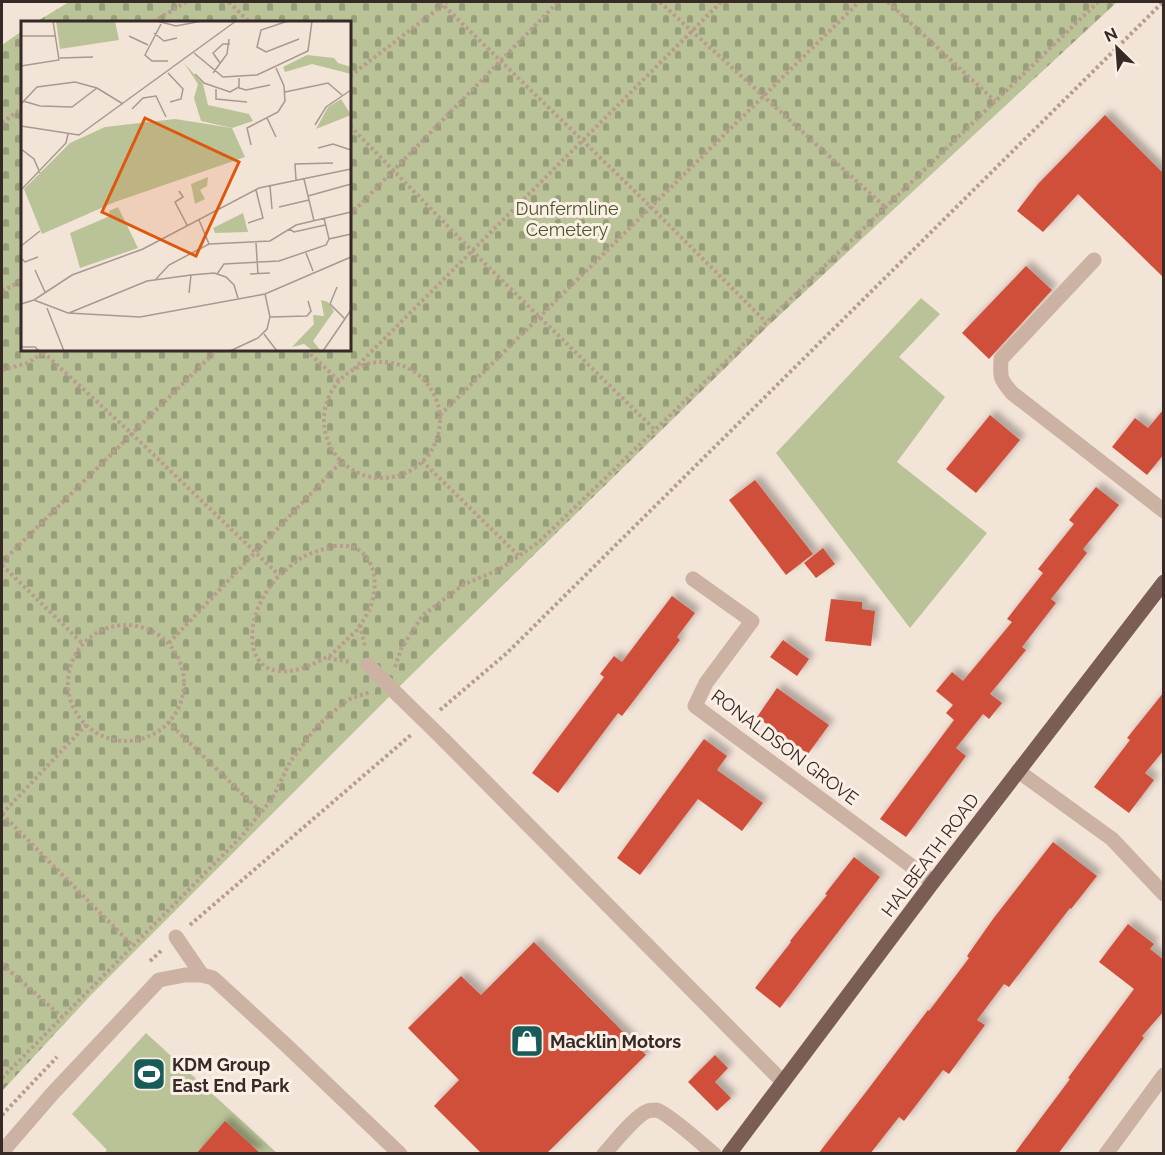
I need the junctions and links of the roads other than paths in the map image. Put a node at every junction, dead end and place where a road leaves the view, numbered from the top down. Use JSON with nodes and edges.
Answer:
{"nodes":[{"id":1,"x":1094,"y":260,"type":"dead end"},
{"id":2,"x":1164,"y":511,"type":"edge"},
{"id":3,"x":693,"y":579,"type":"dead end"},
{"id":4,"x":1164,"y":582,"type":"edge"},
{"id":5,"x":368,"y":665,"type":"dead end"},
{"id":6,"x":1018,"y":771,"type":"junction"},
{"id":7,"x":933,"y":882,"type":"junction"},
{"id":8,"x":1164,"y":894,"type":"edge"},
{"id":9,"x":176,"y":938,"type":"road end"},
{"id":10,"x":202,"y":975,"type":"junction"},
{"id":11,"x":1164,"y":1075,"type":"edge"},
{"id":12,"x":783,"y":1082,"type":"junction"},
{"id":13,"x":2,"y":1152,"type":"edge"},
{"id":14,"x":400,"y":1154,"type":"edge"},
{"id":15,"x":604,"y":1154,"type":"edge"},
{"id":16,"x":714,"y":1154,"type":"edge"},
{"id":17,"x":729,"y":1154,"type":"edge"},
{"id":18,"x":1106,"y":1154,"type":"edge"}],
"edges":[{"from":1,"to":2,"type":"street"},
{"from":3,"to":7,"type":"street","name":"RONALDSON GROVE"},
{"from":4,"to":6,"type":"main road","name":"HALBEATH ROAD"},
{"from":5,"to":12,"type":"street","bridge":true},
{"from":6,"to":7,"type":"main road","name":"HALBEATH ROAD"},
{"from":6,"to":8,"type":"street"},
{"from":7,"to":12,"type":"main road","name":"HALBEATH ROAD"},
{"from":9,"to":10,"type":"street"},
{"from":10,"to":13,"type":"street"},
{"from":10,"to":14,"type":"street"},
{"from":11,"to":18,"type":"street"},
{"from":12,"to":17,"type":"main road","name":"HALBEATH ROAD"},
{"from":15,"to":16,"type":"street"}]}
